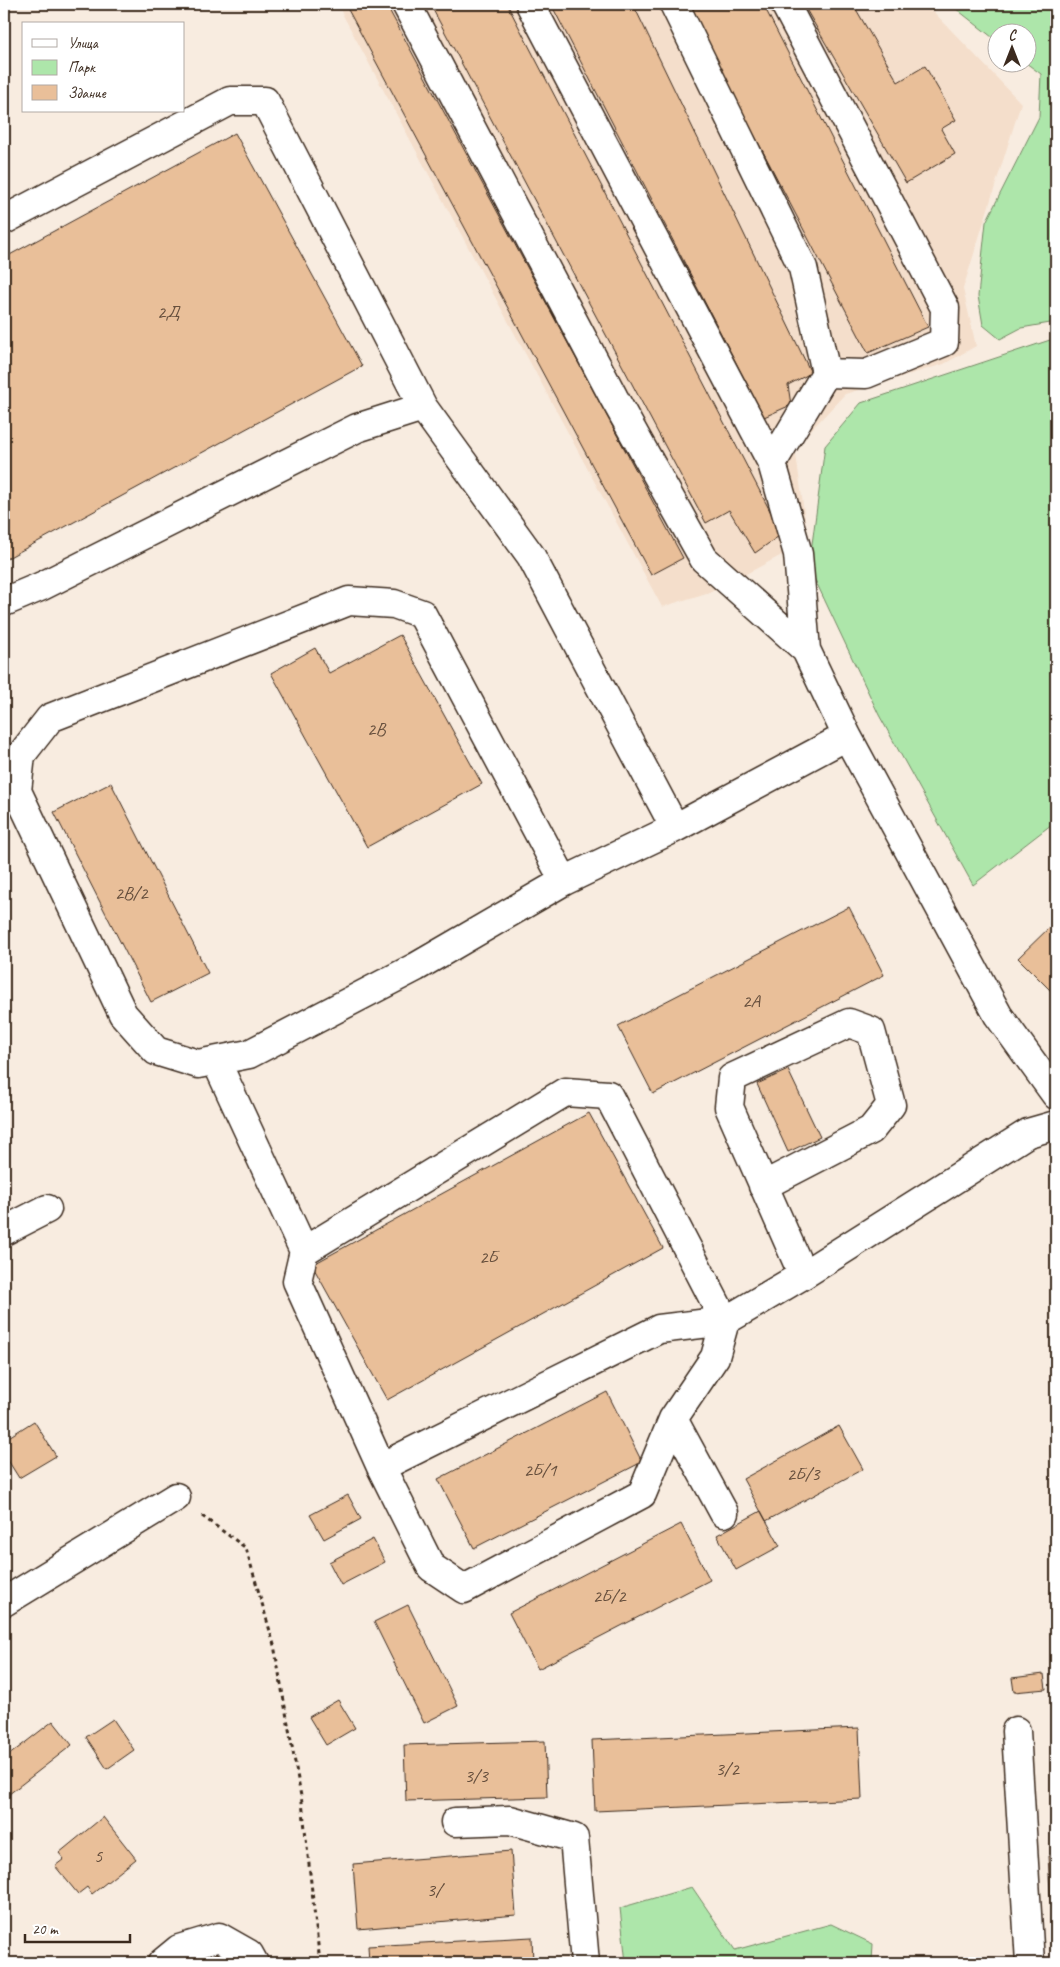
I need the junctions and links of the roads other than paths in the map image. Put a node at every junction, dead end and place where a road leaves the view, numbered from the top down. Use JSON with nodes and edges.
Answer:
{"nodes":[{"id":1,"x":406,"y":4,"type":"edge"},
{"id":2,"x":530,"y":4,"type":"edge"},
{"id":3,"x":674,"y":4,"type":"edge"},
{"id":4,"x":785,"y":4,"type":"edge"},
{"id":5,"x":4,"y":220,"type":"edge"},
{"id":6,"x":826,"y":374,"type":"junction"},
{"id":7,"x":423,"y":407,"type":"junction"},
{"id":8,"x":772,"y":463,"type":"junction"},
{"id":9,"x":4,"y":602,"type":"edge"},
{"id":10,"x":806,"y":650,"type":"junction"},
{"id":11,"x":847,"y":736,"type":"junction"},
{"id":12,"x":675,"y":828,"type":"junction"},
{"id":13,"x":564,"y":881,"type":"junction"},
{"id":14,"x":216,"y":1061,"type":"junction"},
{"id":15,"x":1056,"y":1095,"type":"edge"},
{"id":16,"x":1056,"y":1124,"type":"edge"},
{"id":17,"x":764,"y":1186,"type":"junction"},
{"id":18,"x":47,"y":1209,"type":"dead end"},
{"id":19,"x":4,"y":1231,"type":"edge"},
{"id":20,"x":304,"y":1251,"type":"junction"},
{"id":21,"x":803,"y":1275,"type":"junction"},
{"id":22,"x":725,"y":1321,"type":"junction"},
{"id":23,"x":673,"y":1419,"type":"junction"},
{"id":24,"x":381,"y":1467,"type":"junction"},
{"id":25,"x":176,"y":1497,"type":"road end"},
{"id":26,"x":724,"y":1513,"type":"dead end"},
{"id":27,"x":4,"y":1602,"type":"edge"},
{"id":28,"x":1016,"y":1731,"type":"dead end"},
{"id":29,"x":455,"y":1822,"type":"dead end"},
{"id":30,"x":162,"y":1963,"type":"edge"},
{"id":31,"x":254,"y":1963,"type":"edge"},
{"id":32,"x":586,"y":1963,"type":"edge"},
{"id":33,"x":1030,"y":1963,"type":"edge"}],
"edges":[{"from":1,"to":10,"type":"street"},
{"from":2,"to":8,"type":"street"},
{"from":3,"to":6,"type":"street"},
{"from":4,"to":6,"type":"street"},
{"from":5,"to":7,"type":"street"},
{"from":6,"to":8,"type":"street"},
{"from":7,"to":9,"type":"street"},
{"from":7,"to":12,"type":"street"},
{"from":8,"to":10,"type":"street"},
{"from":10,"to":11,"type":"street"},
{"from":11,"to":12,"type":"street"},
{"from":11,"to":15,"type":"street"},
{"from":12,"to":13,"type":"street"},
{"from":13,"to":14,"type":"street"},
{"from":13,"to":14,"type":"street"},
{"from":14,"to":20,"type":"street"},
{"from":16,"to":21,"type":"street"},
{"from":17,"to":17,"type":"street"},
{"from":17,"to":21,"type":"street"},
{"from":18,"to":19,"type":"street"},
{"from":20,"to":22,"type":"street"},
{"from":20,"to":24,"type":"street"},
{"from":21,"to":22,"type":"street"},
{"from":22,"to":23,"type":"street"},
{"from":22,"to":24,"type":"street"},
{"from":23,"to":24,"type":"street"},
{"from":23,"to":26,"type":"street"},
{"from":25,"to":27,"type":"street"},
{"from":28,"to":33,"type":"street"},
{"from":29,"to":32,"type":"street"},
{"from":30,"to":31,"type":"street"}]}
